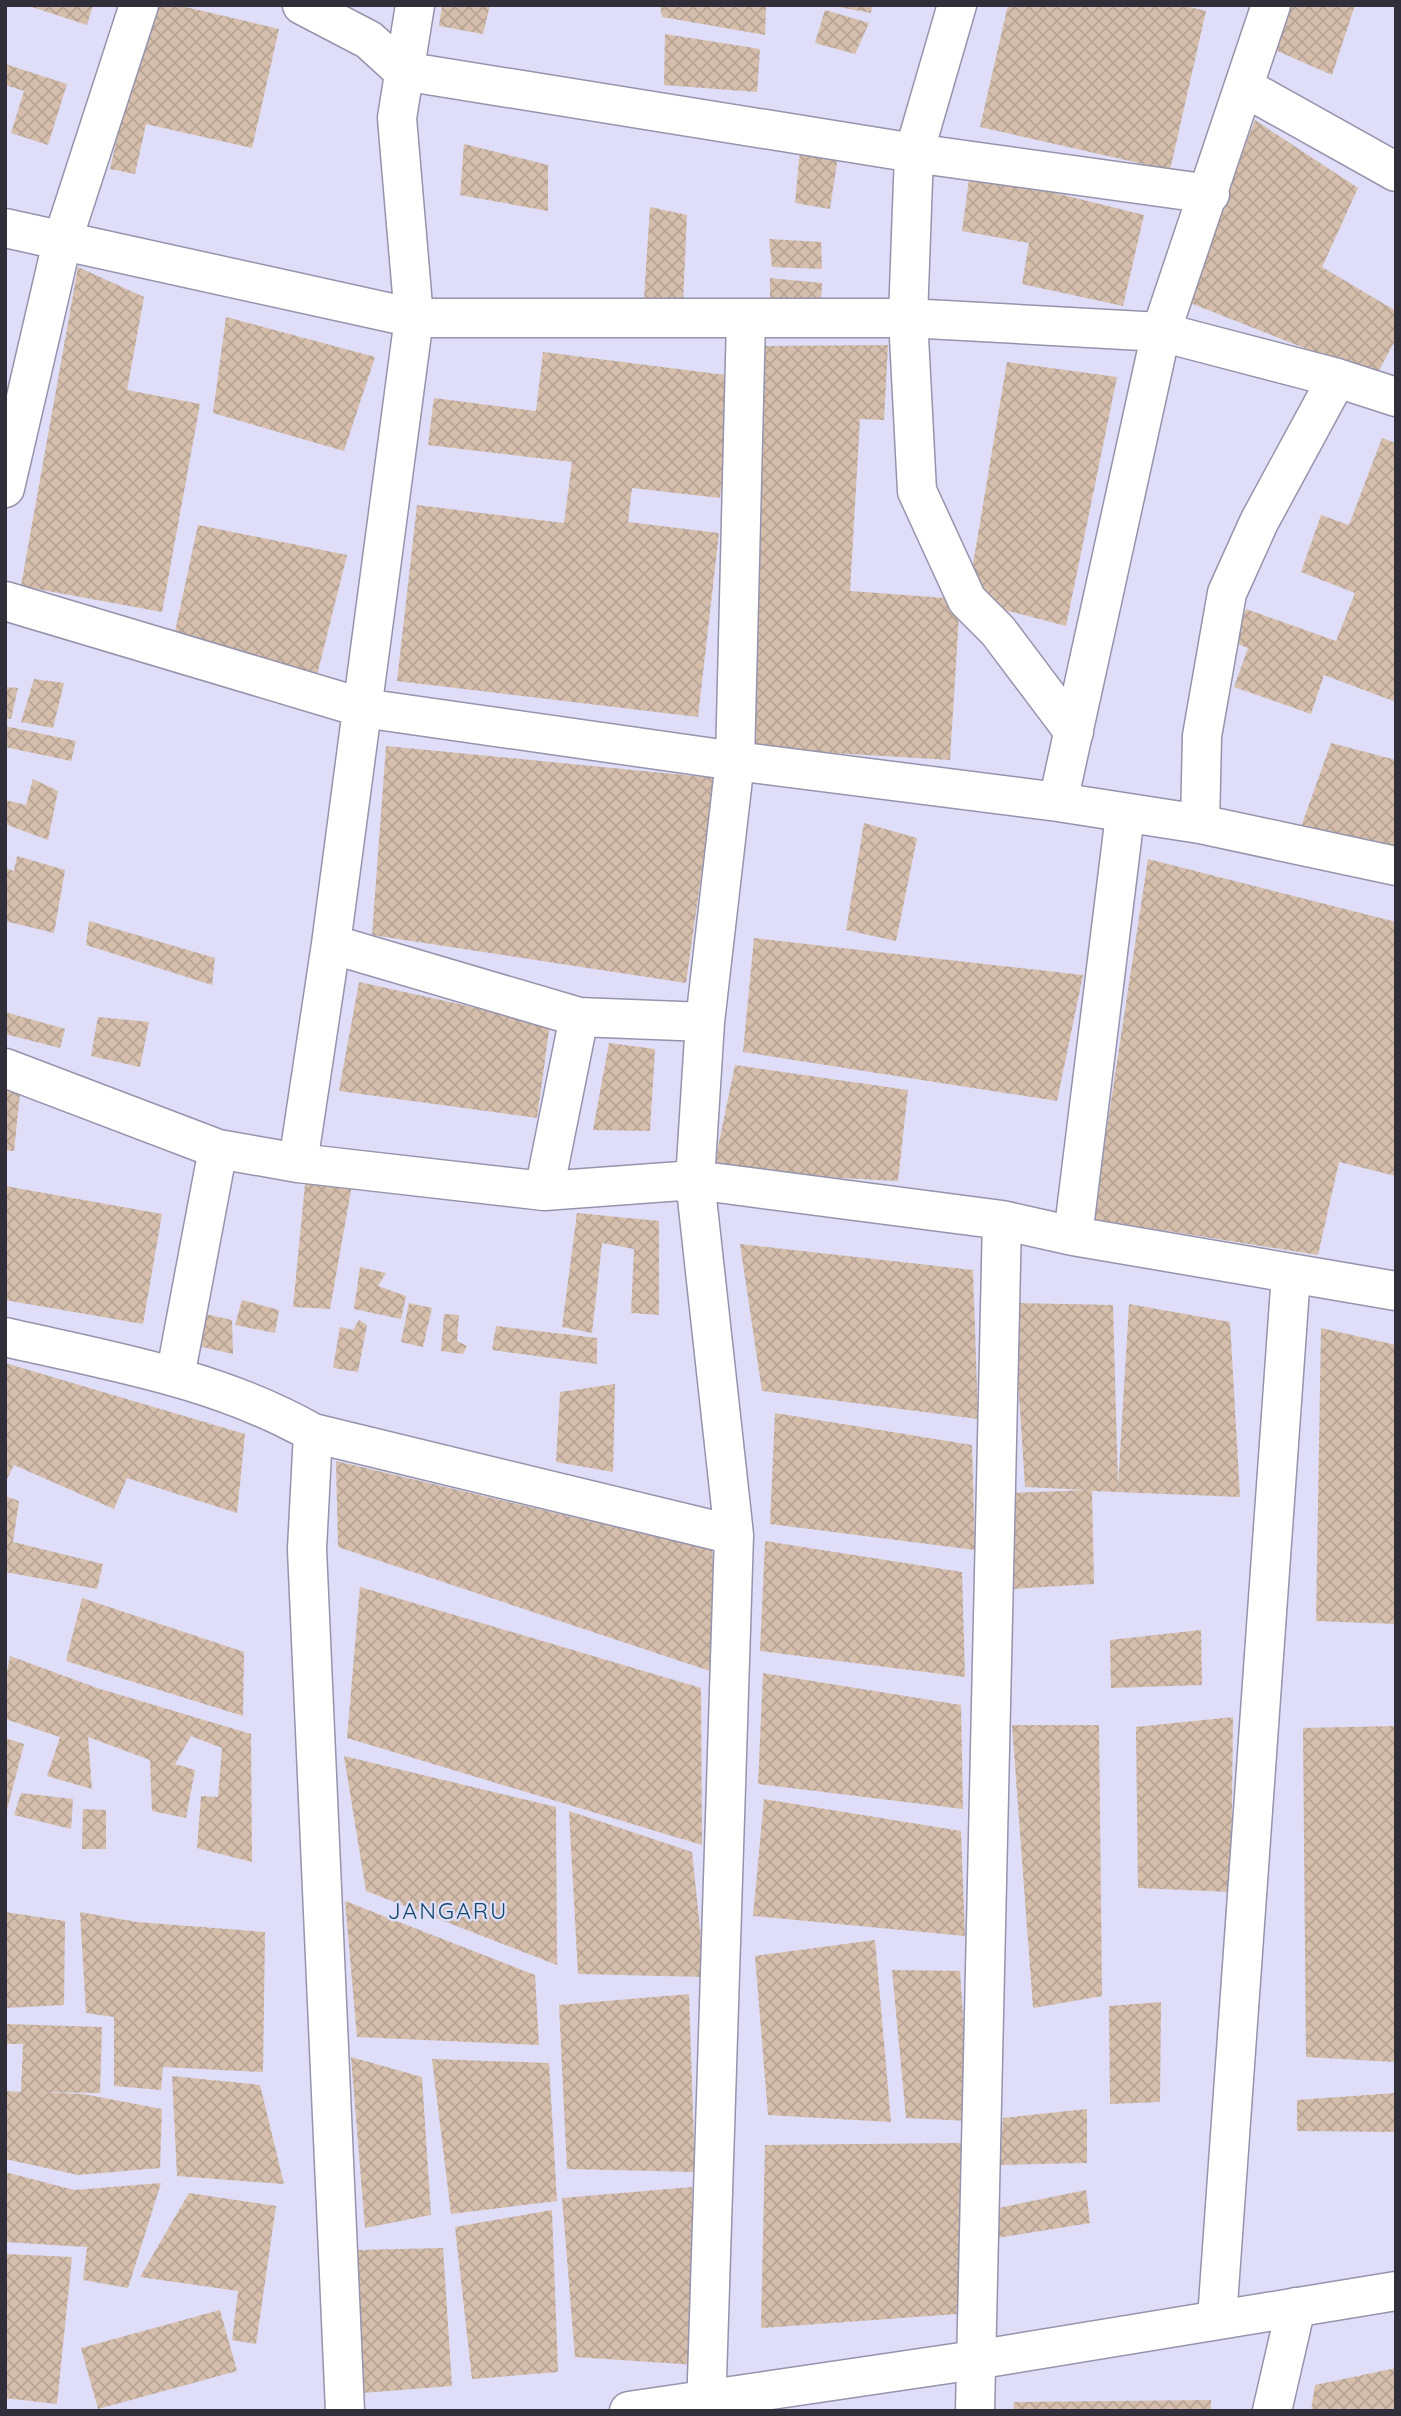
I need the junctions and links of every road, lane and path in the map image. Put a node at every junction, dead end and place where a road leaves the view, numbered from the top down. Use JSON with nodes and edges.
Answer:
{"nodes":[{"id":1,"x":139,"y":5,"type":"edge"},
{"id":2,"x":302,"y":5,"type":"edge"},
{"id":3,"x":415,"y":5,"type":"edge"},
{"id":4,"x":957,"y":5,"type":"edge"},
{"id":5,"x":1271,"y":5,"type":"edge"},
{"id":6,"x":402,"y":71,"type":"junction"},
{"id":7,"x":1244,"y":87,"type":"junction"},
{"id":8,"x":914,"y":153,"type":"junction"},
{"id":9,"x":1396,"y":172,"type":"edge"},
{"id":10,"x":1210,"y":194,"type":"junction"},
{"id":11,"x":5,"y":228,"type":"edge"},
{"id":12,"x":62,"y":243,"type":"junction"},
{"id":13,"x":414,"y":318,"type":"junction"},
{"id":14,"x":908,"y":318,"type":"junction"},
{"id":15,"x":746,"y":319,"type":"junction"},
{"id":16,"x":1161,"y":332,"type":"junction"},
{"id":17,"x":1337,"y":378,"type":"junction"},
{"id":18,"x":1396,"y":397,"type":"edge"},
{"id":19,"x":5,"y":488,"type":"edge"},
{"id":20,"x":5,"y":601,"type":"edge"},
{"id":21,"x":363,"y":708,"type":"junction"},
{"id":22,"x":1074,"y":732,"type":"junction"},
{"id":23,"x":735,"y":761,"type":"junction"},
{"id":24,"x":1058,"y":802,"type":"junction"},
{"id":25,"x":1125,"y":815,"type":"junction"},
{"id":26,"x":1200,"y":824,"type":"junction"},
{"id":27,"x":1396,"y":866,"type":"edge"},
{"id":28,"x":331,"y":944,"type":"junction"},
{"id":29,"x":579,"y":1017,"type":"junction"},
{"id":30,"x":705,"y":1022,"type":"junction"},
{"id":31,"x":5,"y":1068,"type":"edge"},
{"id":32,"x":218,"y":1149,"type":"junction"},
{"id":33,"x":298,"y":1163,"type":"junction"},
{"id":34,"x":695,"y":1180,"type":"junction"},
{"id":35,"x":544,"y":1191,"type":"junction"},
{"id":36,"x":1002,"y":1220,"type":"junction"},
{"id":37,"x":1073,"y":1236,"type":"junction"},
{"id":38,"x":1292,"y":1273,"type":"junction"},
{"id":39,"x":1396,"y":1292,"type":"edge"},
{"id":40,"x":5,"y":1337,"type":"edge"},
{"id":41,"x":175,"y":1377,"type":"junction"},
{"id":42,"x":313,"y":1433,"type":"junction"},
{"id":43,"x":734,"y":1535,"type":"junction"},
{"id":44,"x":1396,"y":2291,"type":"edge"},
{"id":45,"x":1296,"y":2307,"type":"junction"},
{"id":46,"x":1217,"y":2319,"type":"junction"},
{"id":47,"x":975,"y":2360,"type":"junction"},
{"id":48,"x":707,"y":2405,"type":"edge"},
{"id":49,"x":345,"y":2411,"type":"edge"},
{"id":50,"x":629,"y":2411,"type":"edge"},
{"id":51,"x":975,"y":2411,"type":"edge"},
{"id":52,"x":1272,"y":2411,"type":"edge"}],
"edges":[{"from":1,"to":12,"type":"street"},
{"from":2,"to":6,"type":"street"},
{"from":3,"to":6,"type":"street"},
{"from":4,"to":8,"type":"street"},
{"from":5,"to":7,"type":"street"},
{"from":6,"to":8,"type":"street"},
{"from":6,"to":13,"type":"street"},
{"from":7,"to":9,"type":"street"},
{"from":7,"to":10,"type":"street"},
{"from":8,"to":10,"type":"street"},
{"from":8,"to":14,"type":"street"},
{"from":10,"to":16,"type":"street"},
{"from":11,"to":12,"type":"street"},
{"from":12,"to":13,"type":"street"},
{"from":12,"to":19,"type":"street"},
{"from":13,"to":15,"type":"street"},
{"from":13,"to":21,"type":"street"},
{"from":14,"to":15,"type":"street"},
{"from":14,"to":16,"type":"street"},
{"from":14,"to":22,"type":"street"},
{"from":15,"to":23,"type":"street"},
{"from":16,"to":17,"type":"street"},
{"from":16,"to":22,"type":"street"},
{"from":17,"to":18,"type":"street"},
{"from":17,"to":26,"type":"street"},
{"from":20,"to":21,"type":"street"},
{"from":21,"to":23,"type":"street"},
{"from":21,"to":28,"type":"street"},
{"from":22,"to":24,"type":"street"},
{"from":23,"to":24,"type":"street"},
{"from":23,"to":30,"type":"street"},
{"from":24,"to":25,"type":"street"},
{"from":25,"to":26,"type":"street"},
{"from":25,"to":37,"type":"street"},
{"from":26,"to":27,"type":"street"},
{"from":28,"to":29,"type":"street"},
{"from":28,"to":33,"type":"street"},
{"from":29,"to":30,"type":"street"},
{"from":29,"to":35,"type":"street"},
{"from":30,"to":34,"type":"street"},
{"from":31,"to":32,"type":"street"},
{"from":32,"to":33,"type":"street"},
{"from":32,"to":41,"type":"street"},
{"from":33,"to":35,"type":"street"},
{"from":34,"to":35,"type":"street"},
{"from":34,"to":36,"type":"street"},
{"from":34,"to":43,"type":"street"},
{"from":36,"to":37,"type":"street"},
{"from":36,"to":47,"type":"street"},
{"from":37,"to":38,"type":"street"},
{"from":38,"to":39,"type":"street"},
{"from":38,"to":46,"type":"street"},
{"from":40,"to":41,"type":"street"},
{"from":41,"to":42,"type":"street"},
{"from":42,"to":43,"type":"street"},
{"from":42,"to":49,"type":"street"},
{"from":43,"to":48,"type":"street"},
{"from":44,"to":45,"type":"street"},
{"from":45,"to":46,"type":"street"},
{"from":45,"to":52,"type":"street"},
{"from":46,"to":47,"type":"street"},
{"from":47,"to":48,"type":"street"},
{"from":47,"to":51,"type":"street"},
{"from":48,"to":50,"type":"street"}]}
